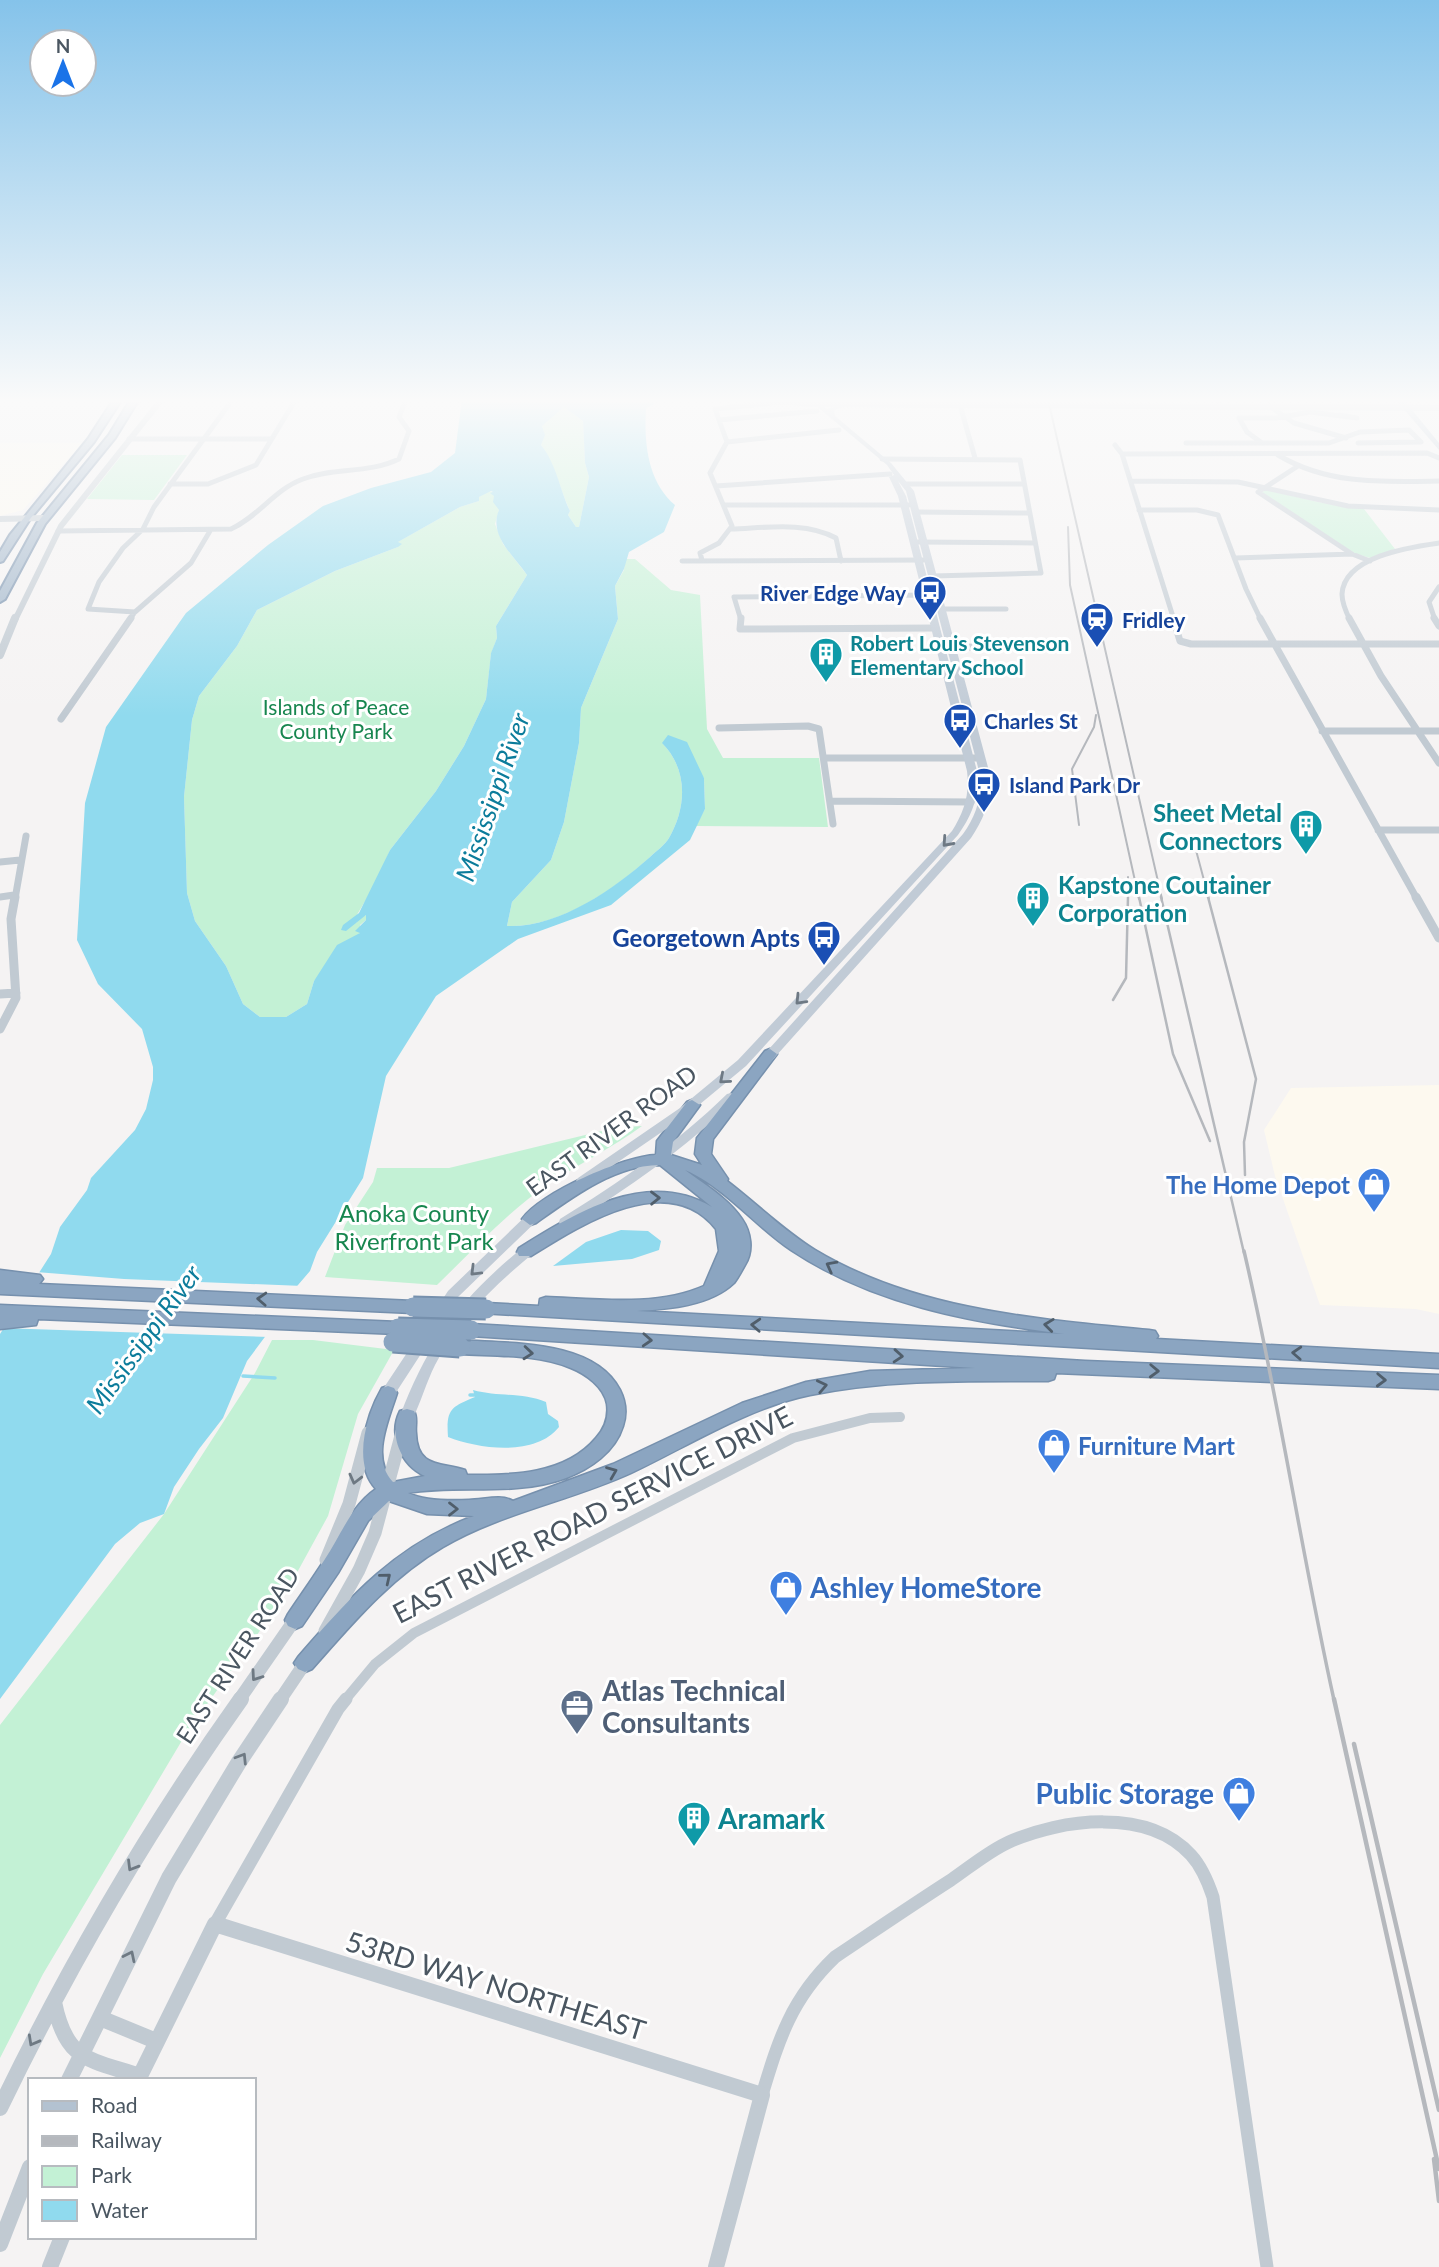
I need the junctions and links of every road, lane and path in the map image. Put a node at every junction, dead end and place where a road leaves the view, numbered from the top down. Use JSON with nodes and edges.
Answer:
{"nodes":[{"id":1,"x":36,"y":505,"type":"edge"},
{"id":2,"x":55,"y":505,"type":"edge"},
{"id":3,"x":76,"y":505,"type":"edge"},
{"id":4,"x":155,"y":505,"type":"edge"},
{"id":5,"x":268,"y":505,"type":"edge"},
{"id":6,"x":724,"y":505,"type":"joint"},
{"id":7,"x":905,"y":505,"type":"junction"},
{"id":8,"x":914,"y":505,"type":"edge"},
{"id":9,"x":1028,"y":505,"type":"edge"},
{"id":10,"x":1138,"y":505,"type":"edge"},
{"id":11,"x":1277,"y":505,"type":"edge"},
{"id":12,"x":1343,"y":505,"type":"edge"},
{"id":13,"x":915,"y":509,"type":"junction"},
{"id":14,"x":1139,"y":510,"type":"junction"},
{"id":15,"x":1439,"y":510,"type":"edge"},
{"id":16,"x":1029,"y":513,"type":"junction"},
{"id":17,"x":25,"y":518,"type":"junction"},
{"id":18,"x":44,"y":518,"type":"junction"},
{"id":19,"x":0,"y":519,"type":"edge"},
{"id":20,"x":731,"y":529,"type":"junction"},
{"id":21,"x":58,"y":531,"type":"junction"},
{"id":22,"x":139,"y":531,"type":"junction"},
{"id":23,"x":210,"y":531,"type":"junction"},
{"id":24,"x":10,"y":540,"type":"junction"},
{"id":25,"x":914,"y":542,"type":"junction"},
{"id":26,"x":925,"y":542,"type":"junction"},
{"id":27,"x":1035,"y":543,"type":"junction"},
{"id":28,"x":1439,"y":543,"type":"edge"},
{"id":29,"x":1352,"y":554,"type":"junction"},
{"id":30,"x":1236,"y":558,"type":"junction"},
{"id":31,"x":0,"y":559,"type":"edge"},
{"id":32,"x":702,"y":560,"type":"junction"},
{"id":33,"x":929,"y":560,"type":"junction"},
{"id":34,"x":682,"y":561,"type":"dead end"},
{"id":35,"x":841,"y":561,"type":"junction"},
{"id":36,"x":919,"y":561,"type":"junction"},
{"id":37,"x":1370,"y":561,"type":"junction"},
{"id":38,"x":933,"y":576,"type":"junction"},
{"id":39,"x":1439,"y":587,"type":"edge"},
{"id":40,"x":928,"y":595,"type":"junction"},
{"id":41,"x":0,"y":599,"type":"edge"},
{"id":42,"x":942,"y":609,"type":"junction"},
{"id":43,"x":1006,"y":609,"type":"dead end"},
{"id":44,"x":135,"y":612,"type":"junction"},
{"id":45,"x":1439,"y":626,"type":"edge"},
{"id":46,"x":936,"y":628,"type":"junction"},
{"id":47,"x":1047,"y":642,"type":"dead end"},
{"id":48,"x":1273,"y":644,"type":"junction"},
{"id":49,"x":1363,"y":644,"type":"junction"},
{"id":50,"x":1439,"y":645,"type":"edge"},
{"id":51,"x":953,"y":648,"type":"junction"},
{"id":52,"x":941,"y":649,"type":"junction"},
{"id":53,"x":0,"y":656,"type":"edge"},
{"id":54,"x":61,"y":719,"type":"dead end"},
{"id":55,"x":719,"y":728,"type":"dead end"},
{"id":56,"x":1322,"y":731,"type":"junction"},
{"id":57,"x":1419,"y":731,"type":"junction"},
{"id":58,"x":1439,"y":731,"type":"edge"},
{"id":59,"x":825,"y":758,"type":"junction"},
{"id":60,"x":975,"y":758,"type":"junction"},
{"id":61,"x":1439,"y":763,"type":"edge"},
{"id":62,"x":830,"y":802,"type":"junction"},
{"id":63,"x":971,"y":802,"type":"junction"},
{"id":64,"x":833,"y":824,"type":"dead end"},
{"id":65,"x":1378,"y":830,"type":"junction"},
{"id":66,"x":1439,"y":830,"type":"edge"},
{"id":67,"x":26,"y":836,"type":"dead end"},
{"id":68,"x":20,"y":860,"type":"junction"},
{"id":69,"x":0,"y":862,"type":"edge"},
{"id":70,"x":14,"y":895,"type":"junction"},
{"id":71,"x":0,"y":897,"type":"edge"},
{"id":72,"x":1439,"y":938,"type":"edge"},
{"id":73,"x":16,"y":993,"type":"junction"},
{"id":74,"x":0,"y":995,"type":"edge"},
{"id":75,"x":0,"y":1029,"type":"edge"},
{"id":76,"x":770,"y":1054,"type":"junction"},
{"id":77,"x":692,"y":1105,"type":"junction"},
{"id":78,"x":663,"y":1159,"type":"junction"},
{"id":79,"x":751,"y":1211,"type":"junction"},
{"id":80,"x":530,"y":1219,"type":"junction"},
{"id":81,"x":526,"y":1252,"type":"junction"},
{"id":82,"x":0,"y":1276,"type":"edge"},
{"id":83,"x":0,"y":1288,"type":"edge"},
{"id":84,"x":98,"y":1291,"type":"junction"},
{"id":85,"x":693,"y":1297,"type":"junction"},
{"id":86,"x":488,"y":1305,"type":"junction"},
{"id":87,"x":0,"y":1311,"type":"edge"},
{"id":88,"x":148,"y":1317,"type":"junction"},
{"id":89,"x":0,"y":1322,"type":"edge"},
{"id":90,"x":333,"y":1326,"type":"junction"},
{"id":91,"x":1213,"y":1349,"type":"junction"},
{"id":92,"x":1439,"y":1361,"type":"edge"},
{"id":93,"x":1086,"y":1368,"type":"junction"},
{"id":94,"x":1439,"y":1382,"type":"edge"},
{"id":95,"x":388,"y":1393,"type":"junction"},
{"id":96,"x":407,"y":1416,"type":"junction"},
{"id":97,"x":900,"y":1417,"type":"dead end"},
{"id":98,"x":537,"y":1478,"type":"junction"},
{"id":99,"x":567,"y":1489,"type":"junction"},
{"id":100,"x":388,"y":1491,"type":"junction"},
{"id":101,"x":295,"y":1620,"type":"junction"},
{"id":102,"x":305,"y":1663,"type":"junction"},
{"id":103,"x":215,"y":1924,"type":"junction"},
{"id":104,"x":54,"y":2001,"type":"junction"},
{"id":105,"x":100,"y":2018,"type":"junction"},
{"id":106,"x":156,"y":2042,"type":"junction"},
{"id":107,"x":79,"y":2056,"type":"junction"},
{"id":108,"x":70,"y":2078,"type":"edge"},
{"id":109,"x":139,"y":2078,"type":"edge"},
{"id":110,"x":762,"y":2095,"type":"junction"},
{"id":111,"x":0,"y":2108,"type":"edge"},
{"id":112,"x":28,"y":2172,"type":"edge"},
{"id":113,"x":61,"y":2239,"type":"edge"},
{"id":114,"x":0,"y":2244,"type":"edge"},
{"id":115,"x":50,"y":2267,"type":"edge"},
{"id":116,"x":716,"y":2267,"type":"edge"},
{"id":117,"x":1267,"y":2267,"type":"edge"}],
"edges":[{"from":1,"to":17,"type":"highway"},
{"from":2,"to":18,"type":"highway"},
{"from":3,"to":21,"type":"street"},
{"from":4,"to":22,"type":"street"},
{"from":5,"to":23,"type":"street"},
{"from":6,"to":7,"type":"street"},
{"from":6,"to":20,"type":"street"},
{"from":7,"to":13,"type":"street"},
{"from":7,"to":25,"type":"main road","name":"EAST RIVER ROAD"},
{"from":8,"to":13,"type":"main road","name":"EAST RIVER ROAD"},
{"from":9,"to":16,"type":"street"},
{"from":10,"to":14,"type":"street"},
{"from":11,"to":29,"type":"street"},
{"from":12,"to":15,"type":"street"},
{"from":13,"to":16,"type":"street"},
{"from":13,"to":26,"type":"main road","name":"EAST RIVER ROAD"},
{"from":14,"to":30,"type":"street"},
{"from":14,"to":48,"type":"street"},
{"from":16,"to":27,"type":"street"},
{"from":17,"to":18,"type":"street"},
{"from":17,"to":19,"type":"street"},
{"from":17,"to":24,"type":"highway"},
{"from":18,"to":41,"type":"highway"},
{"from":19,"to":24,"type":"street"},
{"from":20,"to":32,"type":"street"},
{"from":20,"to":35,"type":"street"},
{"from":21,"to":22,"type":"street"},
{"from":21,"to":53,"type":"street"},
{"from":22,"to":23,"type":"street"},
{"from":22,"to":44,"type":"street"},
{"from":23,"to":44,"type":"street"},
{"from":24,"to":31,"type":"highway"},
{"from":25,"to":26,"type":"street"},
{"from":25,"to":36,"type":"main road","name":"EAST RIVER ROAD"},
{"from":26,"to":27,"type":"street"},
{"from":26,"to":33,"type":"main road","name":"EAST RIVER ROAD"},
{"from":27,"to":38,"type":"street"},
{"from":28,"to":37,"type":"street"},
{"from":29,"to":30,"type":"street"},
{"from":29,"to":37,"type":"street"},
{"from":30,"to":48,"type":"street"},
{"from":32,"to":34,"type":"street"},
{"from":32,"to":35,"type":"street"},
{"from":33,"to":36,"type":"street"},
{"from":33,"to":38,"type":"main road","name":"EAST RIVER ROAD"},
{"from":35,"to":36,"type":"street"},
{"from":36,"to":40,"type":"main road","name":"EAST RIVER ROAD"},
{"from":37,"to":49,"type":"street"},
{"from":38,"to":42,"type":"main road","name":"EAST RIVER ROAD"},
{"from":39,"to":45,"type":"street"},
{"from":40,"to":46,"type":"main road","name":"EAST RIVER ROAD"},
{"from":40,"to":46,"type":"street"},
{"from":42,"to":43,"type":"street"},
{"from":42,"to":51,"type":"main road","name":"EAST RIVER ROAD"},
{"from":44,"to":54,"type":"street"},
{"from":46,"to":52,"type":"main road","name":"EAST RIVER ROAD"},
{"from":47,"to":51,"type":"street"},
{"from":48,"to":49,"type":"street"},
{"from":48,"to":56,"type":"street"},
{"from":49,"to":50,"type":"street"},
{"from":49,"to":57,"type":"street"},
{"from":51,"to":52,"type":"street"},
{"from":51,"to":60,"type":"main road","name":"EAST RIVER ROAD"},
{"from":52,"to":60,"type":"main road","name":"EAST RIVER ROAD"},
{"from":55,"to":59,"type":"street"},
{"from":56,"to":57,"type":"street"},
{"from":56,"to":65,"type":"street"},
{"from":57,"to":58,"type":"street"},
{"from":57,"to":61,"type":"street"},
{"from":59,"to":60,"type":"street"},
{"from":59,"to":62,"type":"street"},
{"from":60,"to":63,"type":"main road","name":"EAST RIVER ROAD"},
{"from":60,"to":76,"type":"main road","name":"EAST RIVER ROAD"},
{"from":62,"to":63,"type":"street"},
{"from":62,"to":64,"type":"street"},
{"from":63,"to":77,"type":"main road","name":"EAST RIVER ROAD","one_way":true},
{"from":65,"to":66,"type":"street"},
{"from":65,"to":72,"type":"street"},
{"from":67,"to":68,"type":"street"},
{"from":68,"to":69,"type":"street"},
{"from":68,"to":70,"type":"street"},
{"from":70,"to":71,"type":"street"},
{"from":70,"to":73,"type":"street"},
{"from":73,"to":74,"type":"street"},
{"from":73,"to":75,"type":"street"},
{"from":76,"to":78,"type":"main road","name":"EAST RIVER ROAD"},
{"from":76,"to":79,"type":"highway"},
{"from":77,"to":78,"type":"highway"},
{"from":77,"to":80,"type":"main road","name":"EAST RIVER ROAD"},
{"from":78,"to":79,"type":"highway"},
{"from":78,"to":80,"type":"highway"},
{"from":78,"to":81,"type":"main road","name":"EAST RIVER ROAD"},
{"from":78,"to":85,"type":"highway"},
{"from":91,"to":79,"type":"highway","one_way":true},
{"from":80,"to":95,"type":"main road","name":"EAST RIVER ROAD","one_way":true},
{"from":81,"to":85,"type":"highway","one_way":true},
{"from":81,"to":96,"type":"main road","name":"EAST RIVER ROAD"},
{"from":82,"to":84,"type":"highway"},
{"from":83,"to":84,"type":"highway"},
{"from":86,"to":84,"type":"highway","one_way":true,"bridge":true},
{"from":85,"to":86,"type":"highway"},
{"from":91,"to":86,"type":"highway","one_way":true},
{"from":87,"to":88,"type":"highway"},
{"from":88,"to":89,"type":"highway"},
{"from":88,"to":90,"type":"highway"},
{"from":90,"to":93,"type":"highway","one_way":true,"bridge":true},
{"from":90,"to":98,"type":"highway","one_way":true,"bridge":true},
{"from":92,"to":91,"type":"highway","one_way":true},
{"from":93,"to":94,"type":"highway","one_way":true},
{"from":99,"to":93,"type":"highway","one_way":true},
{"from":95,"to":100,"type":"highway"},
{"from":95,"to":101,"type":"street","name":"EAST RIVER ROAD","one_way":true},
{"from":96,"to":98,"type":"highway"},
{"from":96,"to":100,"type":"street"},
{"from":97,"to":103,"type":"street","name":"EAST RIVER ROAD SERVICE DRIVE"},
{"from":98,"to":100,"type":"highway"},
{"from":100,"to":99,"type":"highway","one_way":true},
{"from":102,"to":99,"type":"highway","one_way":true},
{"from":100,"to":101,"type":"highway"},
{"from":100,"to":102,"type":"street"},
{"from":101,"to":104,"type":"street","name":"EAST RIVER ROAD","one_way":true},
{"from":105,"to":102,"type":"street","one_way":true},
{"from":103,"to":106,"type":"street","name":"EAST RIVER ROAD SERVICE DRIVE"},
{"from":103,"to":110,"type":"street","name":"53RD WAY NORTHEAST"},
{"from":104,"to":107,"type":"street"},
{"from":104,"to":111,"type":"street","name":"EAST RIVER ROAD","one_way":true},
{"from":105,"to":106,"type":"street"},
{"from":105,"to":107,"type":"street"},
{"from":106,"to":109,"type":"street","name":"EAST RIVER ROAD SERVICE DRIVE"},
{"from":107,"to":108,"type":"street"},
{"from":107,"to":109,"type":"street"},
{"from":110,"to":116,"type":"street"},
{"from":110,"to":117,"type":"street"},
{"from":112,"to":114,"type":"street"},
{"from":113,"to":115,"type":"street"}]}
